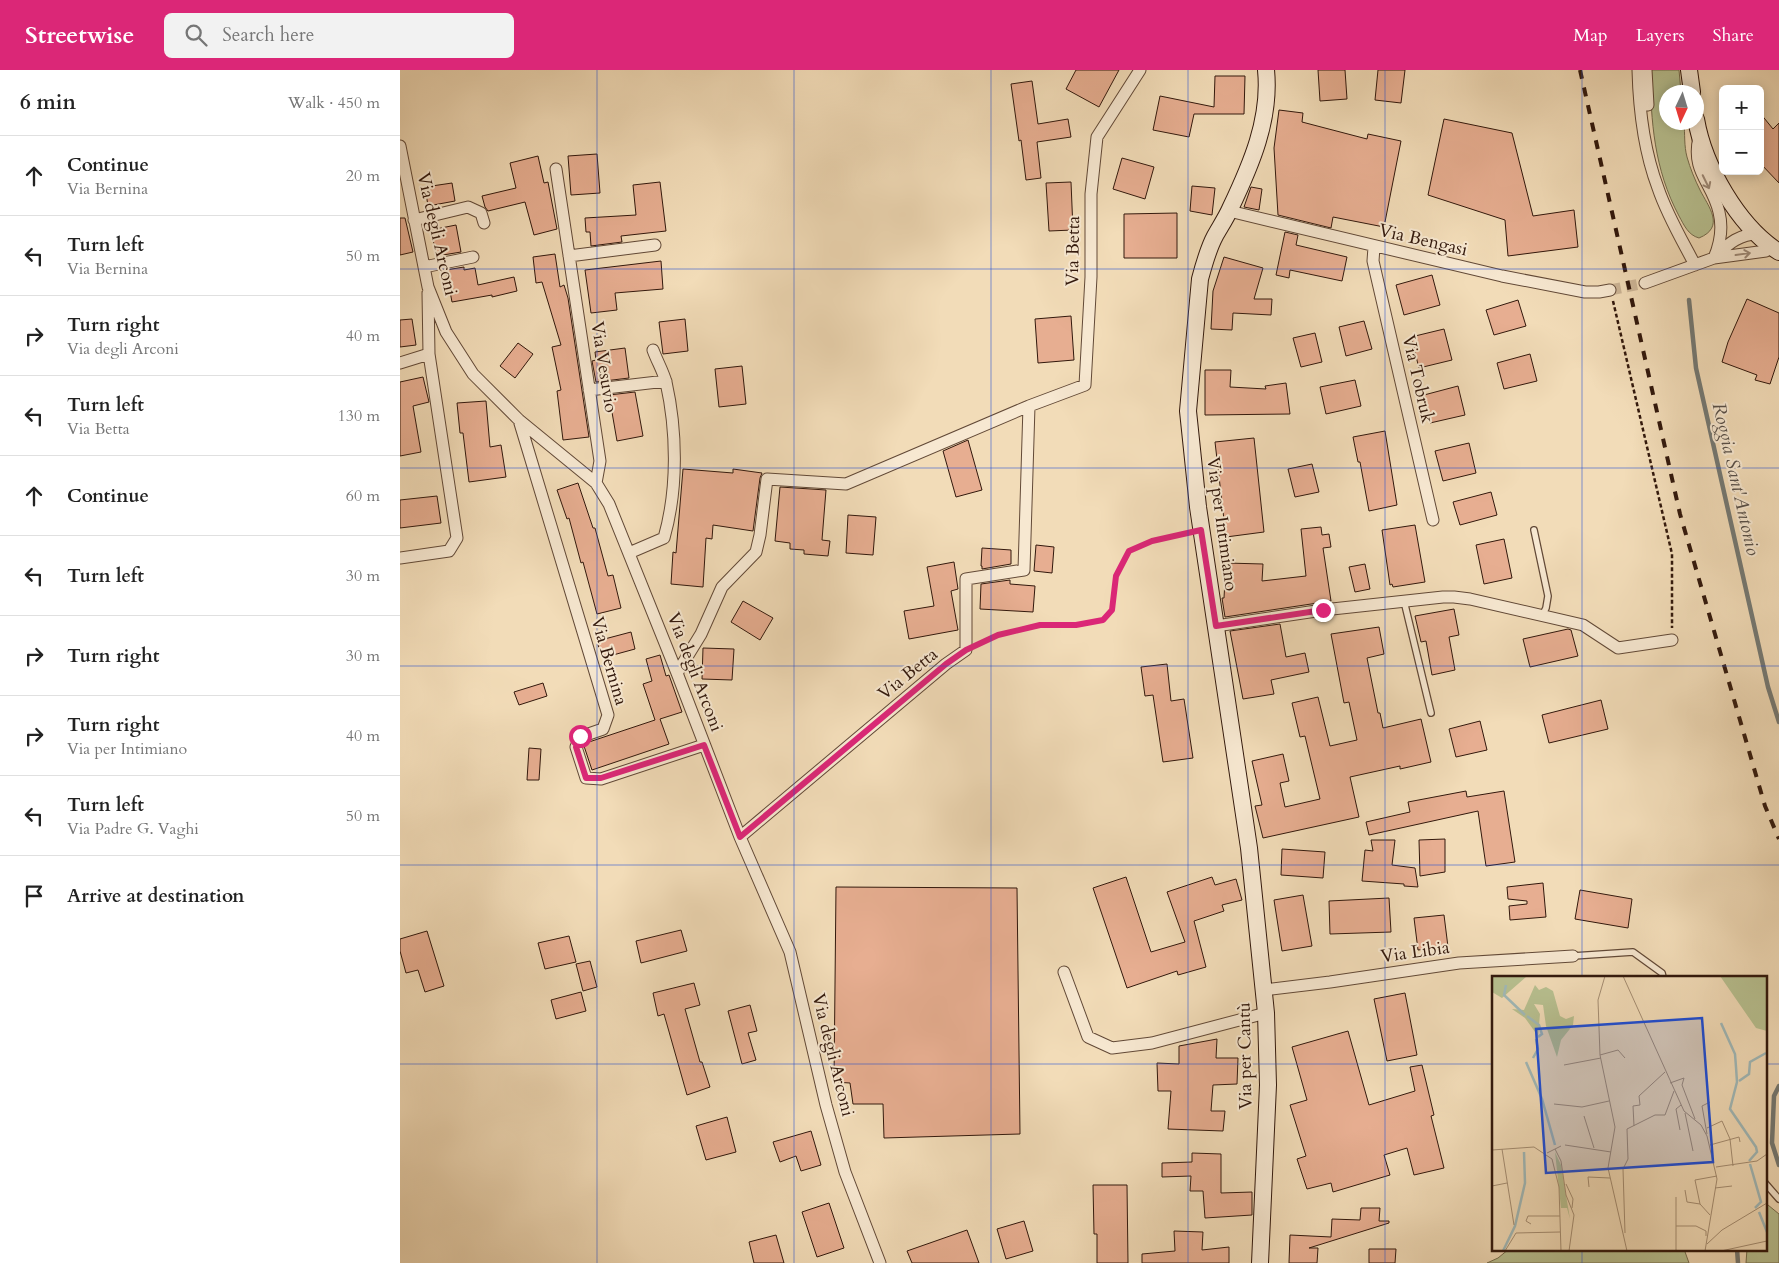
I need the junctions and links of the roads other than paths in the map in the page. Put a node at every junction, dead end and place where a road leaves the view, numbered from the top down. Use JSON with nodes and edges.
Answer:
{"nodes":[{"id":1,"x":1140,"y":70,"type":"edge"},
{"id":2,"x":1266,"y":70,"type":"edge"},
{"id":3,"x":1638,"y":70,"type":"edge"},
{"id":4,"x":1646,"y":70,"type":"edge"},
{"id":5,"x":1689,"y":70,"type":"edge"},
{"id":6,"x":1691,"y":85,"type":"edge"},
{"id":7,"x":1699,"y":130,"type":"edge"},
{"id":8,"x":1700,"y":135,"type":"junction"},
{"id":9,"x":400,"y":146,"type":"edge"},
{"id":10,"x":556,"y":169,"type":"dead end"},
{"id":11,"x":1230,"y":210,"type":"junction"},
{"id":12,"x":400,"y":214,"type":"edge"},
{"id":13,"x":413,"y":216,"type":"junction"},
{"id":14,"x":484,"y":223,"type":"dead end"},
{"id":15,"x":1758,"y":234,"type":"junction"},
{"id":16,"x":655,"y":245,"type":"dead end"},
{"id":17,"x":1374,"y":246,"type":"junction"},
{"id":18,"x":1775,"y":249,"type":"edge"},
{"id":19,"x":569,"y":256,"type":"junction"},
{"id":20,"x":473,"y":257,"type":"dead end"},
{"id":21,"x":1714,"y":258,"type":"junction"},
{"id":22,"x":1698,"y":264,"type":"junction"},
{"id":23,"x":424,"y":267,"type":"junction"},
{"id":24,"x":1645,"y":283,"type":"tunnel mouth"},
{"id":25,"x":428,"y":286,"type":"junction"},
{"id":26,"x":1610,"y":290,"type":"tunnel mouth"},
{"id":27,"x":652,"y":350,"type":"dead end"},
{"id":28,"x":428,"y":354,"type":"junction"},
{"id":29,"x":400,"y":363,"type":"edge"},
{"id":30,"x":666,"y":381,"type":"junction"},
{"id":31,"x":590,"y":390,"type":"junction"},
{"id":32,"x":1029,"y":406,"type":"junction"},
{"id":33,"x":519,"y":420,"type":"junction"},
{"id":34,"x":596,"y":483,"type":"junction"},
{"id":35,"x":1433,"y":520,"type":"dead end"},
{"id":36,"x":1534,"y":530,"type":"dead end"},
{"id":37,"x":629,"y":553,"type":"junction"},
{"id":38,"x":400,"y":558,"type":"edge"},
{"id":39,"x":1404,"y":601,"type":"junction"},
{"id":40,"x":1542,"y":616,"type":"junction"},
{"id":41,"x":1216,"y":626,"type":"junction"},
{"id":42,"x":1672,"y":640,"type":"road end"},
{"id":43,"x":677,"y":673,"type":"junction"},
{"id":44,"x":1431,"y":713,"type":"dead end"},
{"id":45,"x":704,"y":745,"type":"junction"},
{"id":46,"x":740,"y":837,"type":"junction"},
{"id":47,"x":1249,"y":848,"type":"joint"},
{"id":48,"x":1573,"y":956,"type":"joint"},
{"id":49,"x":1064,"y":972,"type":"dead end"},
{"id":50,"x":1663,"y":976,"type":"edge"},
{"id":51,"x":1264,"y":990,"type":"junction"},
{"id":52,"x":1266,"y":1013,"type":"junction"},
{"id":53,"x":1766,"y":1184,"type":"edge"},
{"id":54,"x":1779,"y":1199,"type":"edge"},
{"id":55,"x":880,"y":1263,"type":"edge"},
{"id":56,"x":1260,"y":1263,"type":"edge"}],
"edges":[{"from":1,"to":32,"type":"street","name":"Via Betta"},
{"from":2,"to":11,"type":"street","name":"Via per Intimiano"},
{"from":3,"to":22,"type":"street"},
{"from":4,"to":22,"type":"street"},
{"from":5,"to":6,"type":"street"},
{"from":7,"to":8,"type":"street"},
{"from":8,"to":15,"type":"street"},
{"from":8,"to":21,"type":"street","one_way":true},
{"from":9,"to":13,"type":"street","name":"Via degli Arconi"},
{"from":10,"to":19,"type":"street","name":"Via Vesuvio"},
{"from":11,"to":17,"type":"street","name":"Via Bengasi"},
{"from":11,"to":41,"type":"street","name":"Via per Intimiano"},
{"from":12,"to":13,"type":"street"},
{"from":13,"to":14,"type":"street"},
{"from":13,"to":23,"type":"street","name":"Via degli Arconi"},
{"from":15,"to":18,"type":"street"},
{"from":15,"to":21,"type":"street"},
{"from":16,"to":19,"type":"street"},
{"from":17,"to":26,"type":"street","name":"Via Bengasi"},
{"from":17,"to":35,"type":"street","name":"Via Tobruk"},
{"from":21,"to":18,"type":"street","one_way":true},
{"from":19,"to":31,"type":"street","name":"Via Vesuvio"},
{"from":20,"to":23,"type":"street"},
{"from":21,"to":22,"type":"street"},
{"from":22,"to":24,"type":"street"},
{"from":23,"to":25,"type":"street","name":"Via degli Arconi"},
{"from":25,"to":28,"type":"street"},
{"from":25,"to":33,"type":"street","name":"Via degli Arconi"},
{"from":27,"to":30,"type":"street"},
{"from":28,"to":29,"type":"street"},
{"from":28,"to":38,"type":"street"},
{"from":30,"to":31,"type":"street"},
{"from":30,"to":37,"type":"street"},
{"from":31,"to":34,"type":"street","name":"Via Vesuvio"},
{"from":32,"to":43,"type":"street","name":"Via Betta"},
{"from":32,"to":46,"type":"street","name":"Via Betta"},
{"from":33,"to":34,"type":"street","name":"Via degli Arconi"},
{"from":33,"to":45,"type":"street","name":"Via Bernina"},
{"from":34,"to":37,"type":"street","name":"Via degli Arconi"},
{"from":36,"to":40,"type":"lane"},
{"from":37,"to":43,"type":"street","name":"Via degli Arconi"},
{"from":39,"to":40,"type":"street"},
{"from":39,"to":41,"type":"street"},
{"from":39,"to":44,"type":"lane"},
{"from":40,"to":42,"type":"street"},
{"from":41,"to":47,"type":"street","name":"Via per Intimiano"},
{"from":43,"to":45,"type":"street","name":"Via degli Arconi"},
{"from":45,"to":46,"type":"street","name":"Via degli Arconi"},
{"from":46,"to":55,"type":"street","name":"Via degli Arconi"},
{"from":47,"to":51,"type":"street","name":"Via per Cantù"},
{"from":48,"to":50,"type":"lane"},
{"from":48,"to":51,"type":"street","name":"Via Libia"},
{"from":49,"to":52,"type":"street"},
{"from":51,"to":52,"type":"street","name":"Via per Cantù"},
{"from":52,"to":56,"type":"street","name":"Via per Cantù"},
{"from":53,"to":54,"type":"lane"}]}
